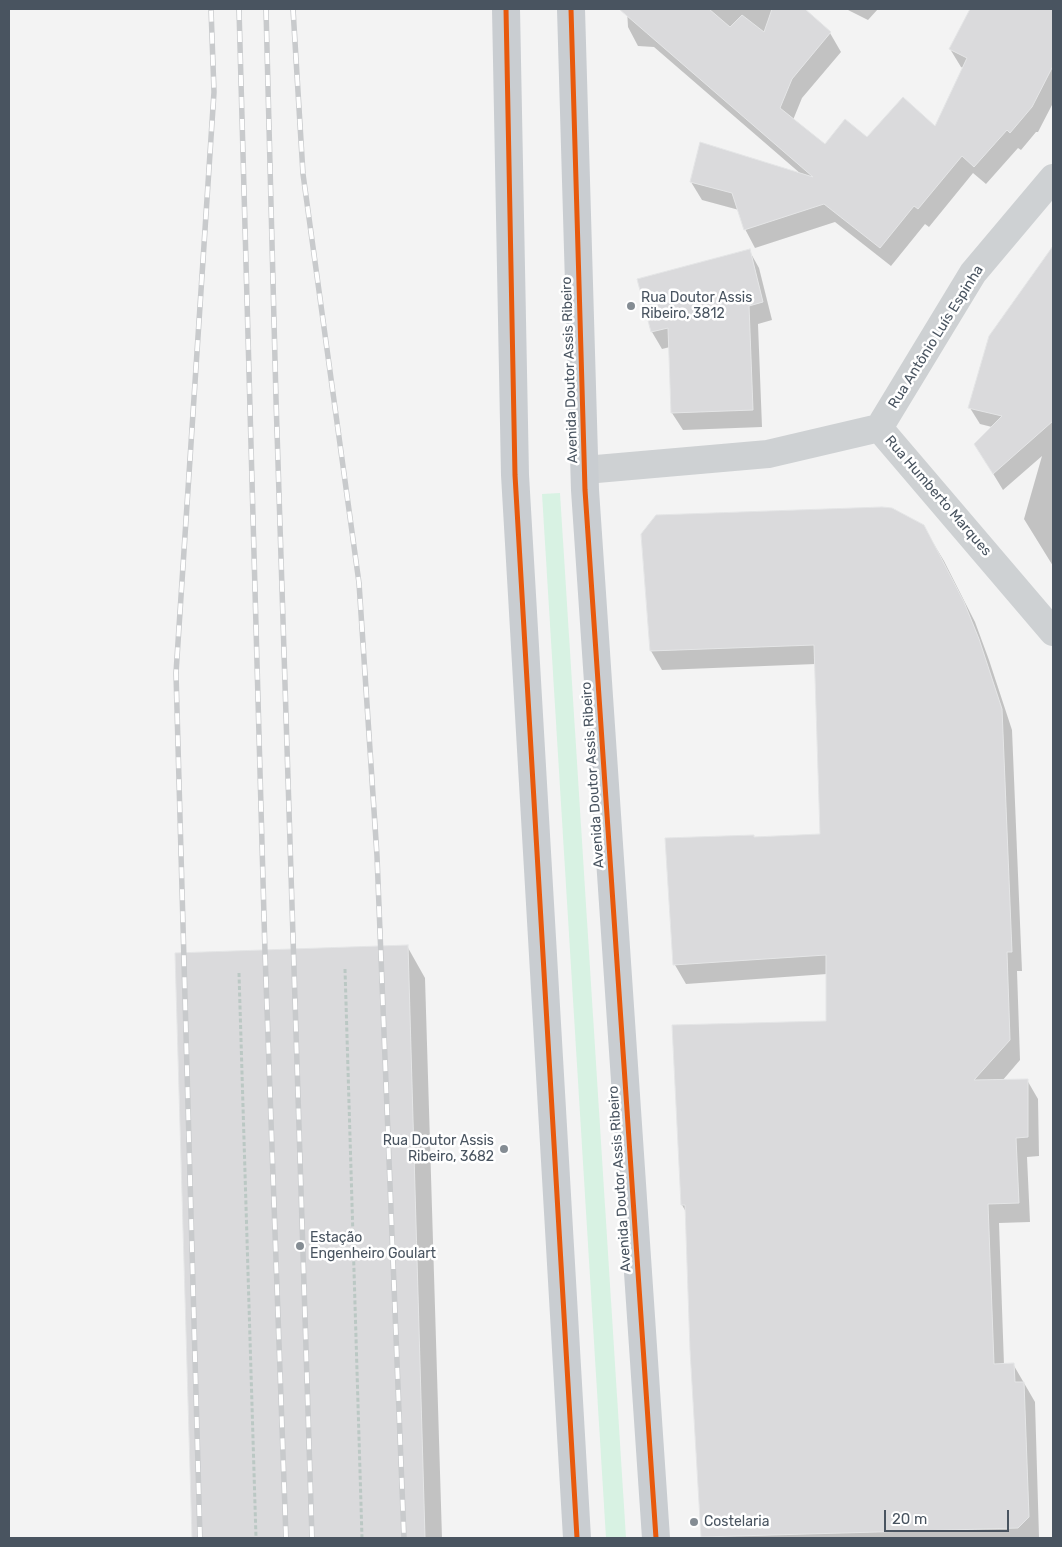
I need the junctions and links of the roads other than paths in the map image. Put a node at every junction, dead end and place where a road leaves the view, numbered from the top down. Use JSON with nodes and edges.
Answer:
{"nodes":[{"id":1,"x":506,"y":9,"type":"edge"},
{"id":2,"x":571,"y":9,"type":"edge"},
{"id":3,"x":1053,"y":178,"type":"edge"},
{"id":4,"x":879,"y":428,"type":"junction"},
{"id":5,"x":585,"y":470,"type":"junction"},
{"id":6,"x":1053,"y":632,"type":"edge"},
{"id":7,"x":577,"y":1538,"type":"edge"},
{"id":8,"x":656,"y":1538,"type":"edge"}],
"edges":[{"from":1,"to":7,"type":"main road"},
{"from":2,"to":5,"type":"main road","name":"Avenida Doutor Assis Ribeiro"},
{"from":3,"to":4,"type":"street","name":"Rua Antônio Luís Espinha"},
{"from":4,"to":5,"type":"street","name":"Rua Humberto Marques"},
{"from":4,"to":6,"type":"street","name":"Rua Humberto Marques"},
{"from":5,"to":8,"type":"main road","name":"Avenida Doutor Assis Ribeiro"}]}
